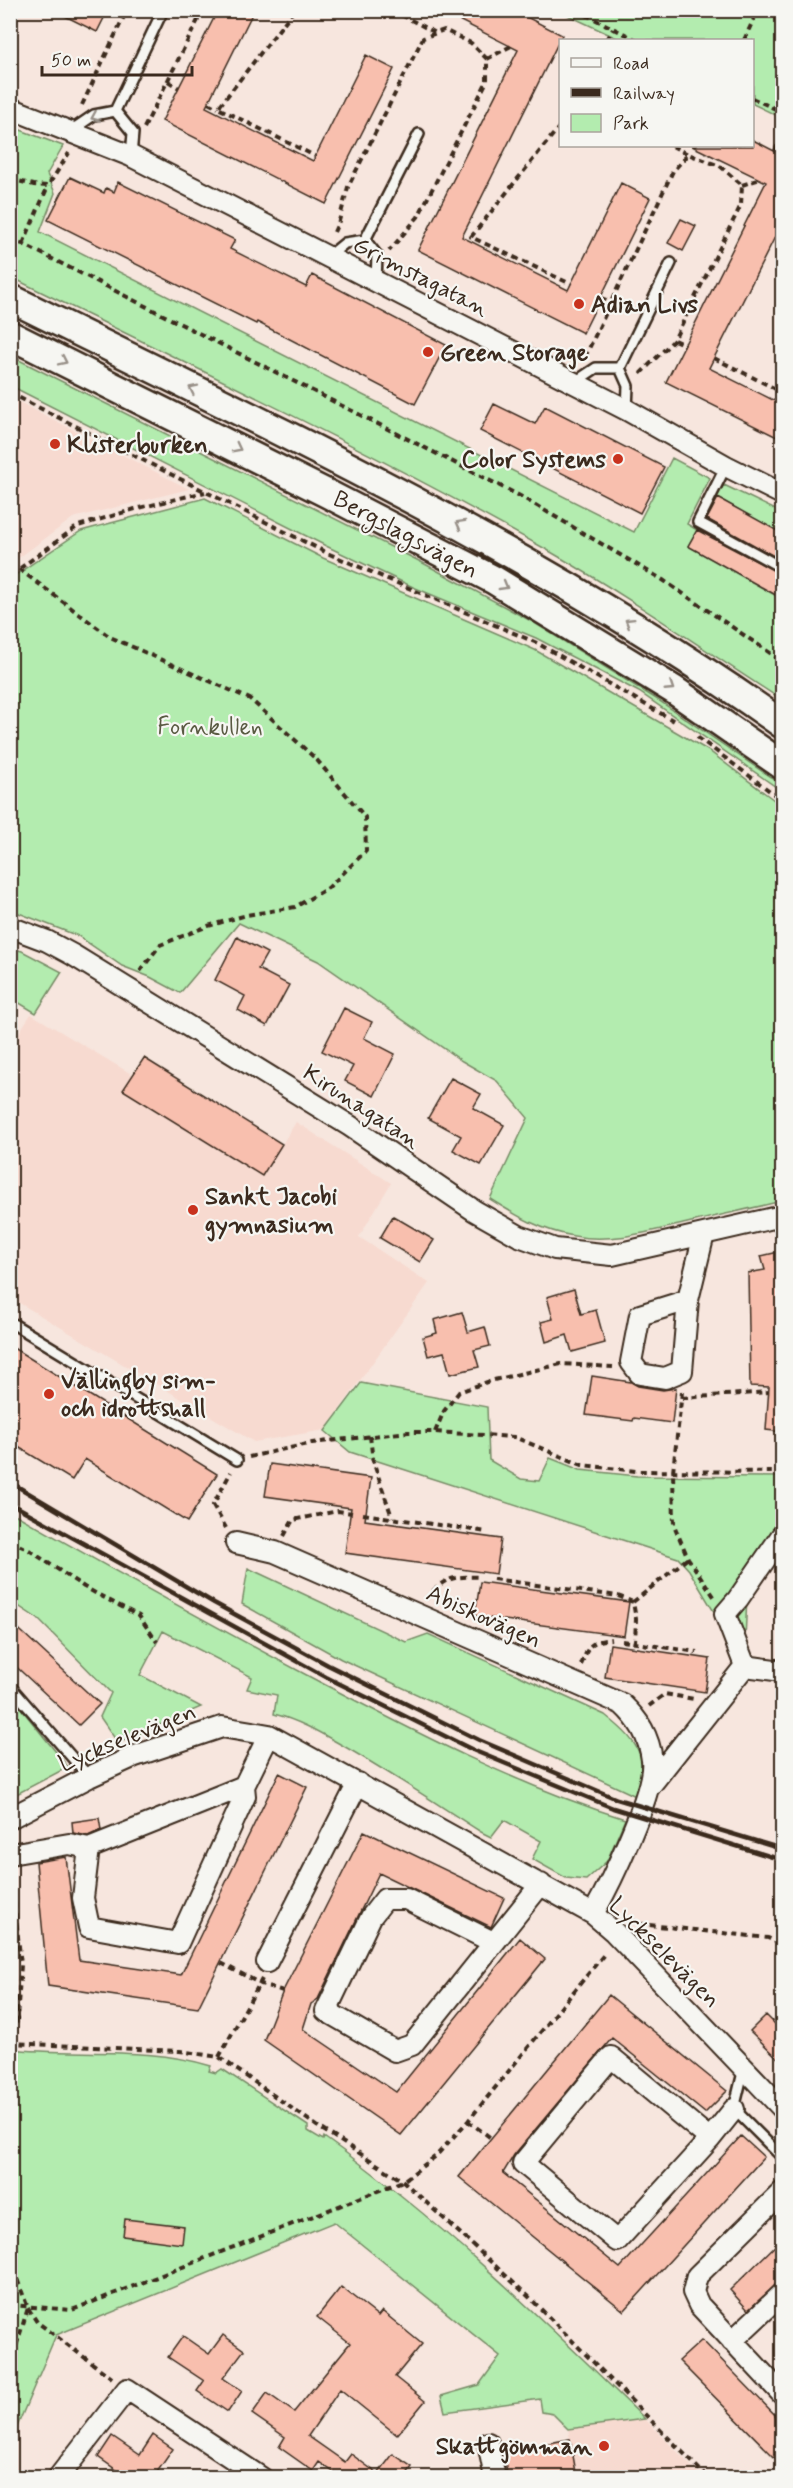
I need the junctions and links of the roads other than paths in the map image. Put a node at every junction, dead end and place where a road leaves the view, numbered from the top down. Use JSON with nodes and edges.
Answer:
{"nodes":[{"id":1,"x":163,"y":10,"type":"edge"},
{"id":2,"x":10,"y":108,"type":"edge"},
{"id":3,"x":114,"y":111,"type":"junction"},
{"id":4,"x":69,"y":132,"type":"junction"},
{"id":5,"x":419,"y":134,"type":"dead end"},
{"id":6,"x":131,"y":156,"type":"junction"},
{"id":7,"x":365,"y":240,"type":"junction"},
{"id":8,"x":328,"y":257,"type":"junction"},
{"id":9,"x":671,"y":264,"type":"dead end"},
{"id":10,"x":376,"y":282,"type":"junction"},
{"id":11,"x":10,"y":298,"type":"edge"},
{"id":12,"x":10,"y":335,"type":"edge"},
{"id":13,"x":620,"y":368,"type":"junction"},
{"id":14,"x":573,"y":383,"type":"junction"},
{"id":15,"x":627,"y":410,"type":"junction"},
{"id":16,"x":726,"y":466,"type":"junction"},
{"id":17,"x":783,"y":494,"type":"edge"},
{"id":18,"x":783,"y":568,"type":"edge"},
{"id":19,"x":783,"y":724,"type":"edge"},
{"id":20,"x":783,"y":765,"type":"edge"},
{"id":21,"x":10,"y":927,"type":"edge"},
{"id":22,"x":783,"y":1216,"type":"edge"},
{"id":23,"x":704,"y":1234,"type":"junction"},
{"id":24,"x":688,"y":1300,"type":"junction"},
{"id":25,"x":10,"y":1322,"type":"edge"},
{"id":26,"x":237,"y":1460,"type":"road end"},
{"id":27,"x":783,"y":1535,"type":"edge"},
{"id":28,"x":236,"y":1543,"type":"road end"},
{"id":29,"x":745,"y":1666,"type":"junction"},
{"id":30,"x":783,"y":1671,"type":"edge"},
{"id":31,"x":10,"y":1686,"type":"edge"},
{"id":32,"x":269,"y":1735,"type":"junction"},
{"id":33,"x":89,"y":1777,"type":"junction"},
{"id":34,"x":358,"y":1783,"type":"junction"},
{"id":35,"x":244,"y":1786,"type":"junction"},
{"id":36,"x":647,"y":1790,"type":"junction"},
{"id":37,"x":10,"y":1818,"type":"edge"},
{"id":38,"x":89,"y":1848,"type":"junction"},
{"id":39,"x":10,"y":1854,"type":"edge"},
{"id":40,"x":541,"y":1884,"type":"junction"},
{"id":41,"x":592,"y":1914,"type":"junction"},
{"id":42,"x":493,"y":1942,"type":"junction"},
{"id":43,"x":267,"y":1962,"type":"road end"},
{"id":44,"x":744,"y":2068,"type":"junction"},
{"id":45,"x":783,"y":2108,"type":"edge"},
{"id":46,"x":734,"y":2109,"type":"junction"},
{"id":47,"x":710,"y":2139,"type":"junction"},
{"id":48,"x":783,"y":2157,"type":"edge"},
{"id":49,"x":783,"y":2192,"type":"edge"},
{"id":50,"x":783,"y":2294,"type":"edge"},
{"id":51,"x":732,"y":2341,"type":"junction"},
{"id":52,"x":783,"y":2394,"type":"edge"},
{"id":53,"x":488,"y":2443,"type":"dead end"},
{"id":54,"x":58,"y":2478,"type":"edge"},
{"id":55,"x":262,"y":2478,"type":"edge"},
{"id":56,"x":495,"y":2478,"type":"edge"}],
"edges":[{"from":1,"to":3,"type":"lane"},
{"from":2,"to":4,"type":"street","name":"Grimstagatan"},
{"from":3,"to":4,"type":"lane","one_way":true},
{"from":3,"to":6,"type":"lane"},
{"from":4,"to":6,"type":"street","name":"Grimstagatan"},
{"from":5,"to":7,"type":"lane"},
{"from":6,"to":8,"type":"street","name":"Grimstagatan"},
{"from":7,"to":8,"type":"lane"},
{"from":7,"to":10,"type":"lane"},
{"from":8,"to":10,"type":"street","name":"Grimstagatan"},
{"from":9,"to":13,"type":"lane"},
{"from":10,"to":14,"type":"street","name":"Grimstagatan"},
{"from":19,"to":11,"type":"main road","name":"Bergslagsvägen","one_way":true},
{"from":12,"to":20,"type":"main road","name":"Bergslagsvägen","one_way":true},
{"from":13,"to":14,"type":"lane"},
{"from":13,"to":15,"type":"lane"},
{"from":14,"to":15,"type":"street","name":"Grimstagatan"},
{"from":15,"to":16,"type":"street","name":"Grimstagatan"},
{"from":16,"to":17,"type":"street","name":"Grimstagatan"},
{"from":16,"to":18,"type":"lane"},
{"from":21,"to":23,"type":"street","name":"Kirunagatan"},
{"from":22,"to":23,"type":"street","name":"Kirunagatan"},
{"from":23,"to":24,"type":"street"},
{"from":24,"to":24,"type":"street"},
{"from":25,"to":26,"type":"lane"},
{"from":27,"to":29,"type":"street"},
{"from":28,"to":36,"type":"street","name":"Abiskovägen"},
{"from":29,"to":30,"type":"street"},
{"from":29,"to":36,"type":"street","name":"Abiskovägen"},
{"from":31,"to":33,"type":"lane"},
{"from":32,"to":33,"type":"street","name":"Lyckselevägen"},
{"from":32,"to":34,"type":"street","name":"Lyckselevägen"},
{"from":32,"to":35,"type":"street"},
{"from":33,"to":37,"type":"street","name":"Lyckselevägen"},
{"from":34,"to":40,"type":"street","name":"Lyckselevägen"},
{"from":34,"to":43,"type":"street"},
{"from":35,"to":38,"type":"street"},
{"from":35,"to":38,"type":"street"},
{"from":36,"to":41,"type":"street","name":"Abiskovägen"},
{"from":38,"to":39,"type":"street"},
{"from":40,"to":41,"type":"street","name":"Lyckselevägen"},
{"from":40,"to":42,"type":"street"},
{"from":41,"to":44,"type":"street","name":"Lyckselevägen"},
{"from":42,"to":42,"type":"street"},
{"from":44,"to":45,"type":"street","name":"Lyckselevägen"},
{"from":44,"to":46,"type":"lane"},
{"from":46,"to":47,"type":"street"},
{"from":46,"to":48,"type":"lane"},
{"from":47,"to":47,"type":"street"},
{"from":49,"to":51,"type":"street"},
{"from":50,"to":51,"type":"street"},
{"from":51,"to":52,"type":"street"},
{"from":53,"to":56,"type":"street"},
{"from":54,"to":55,"type":"street"}]}
